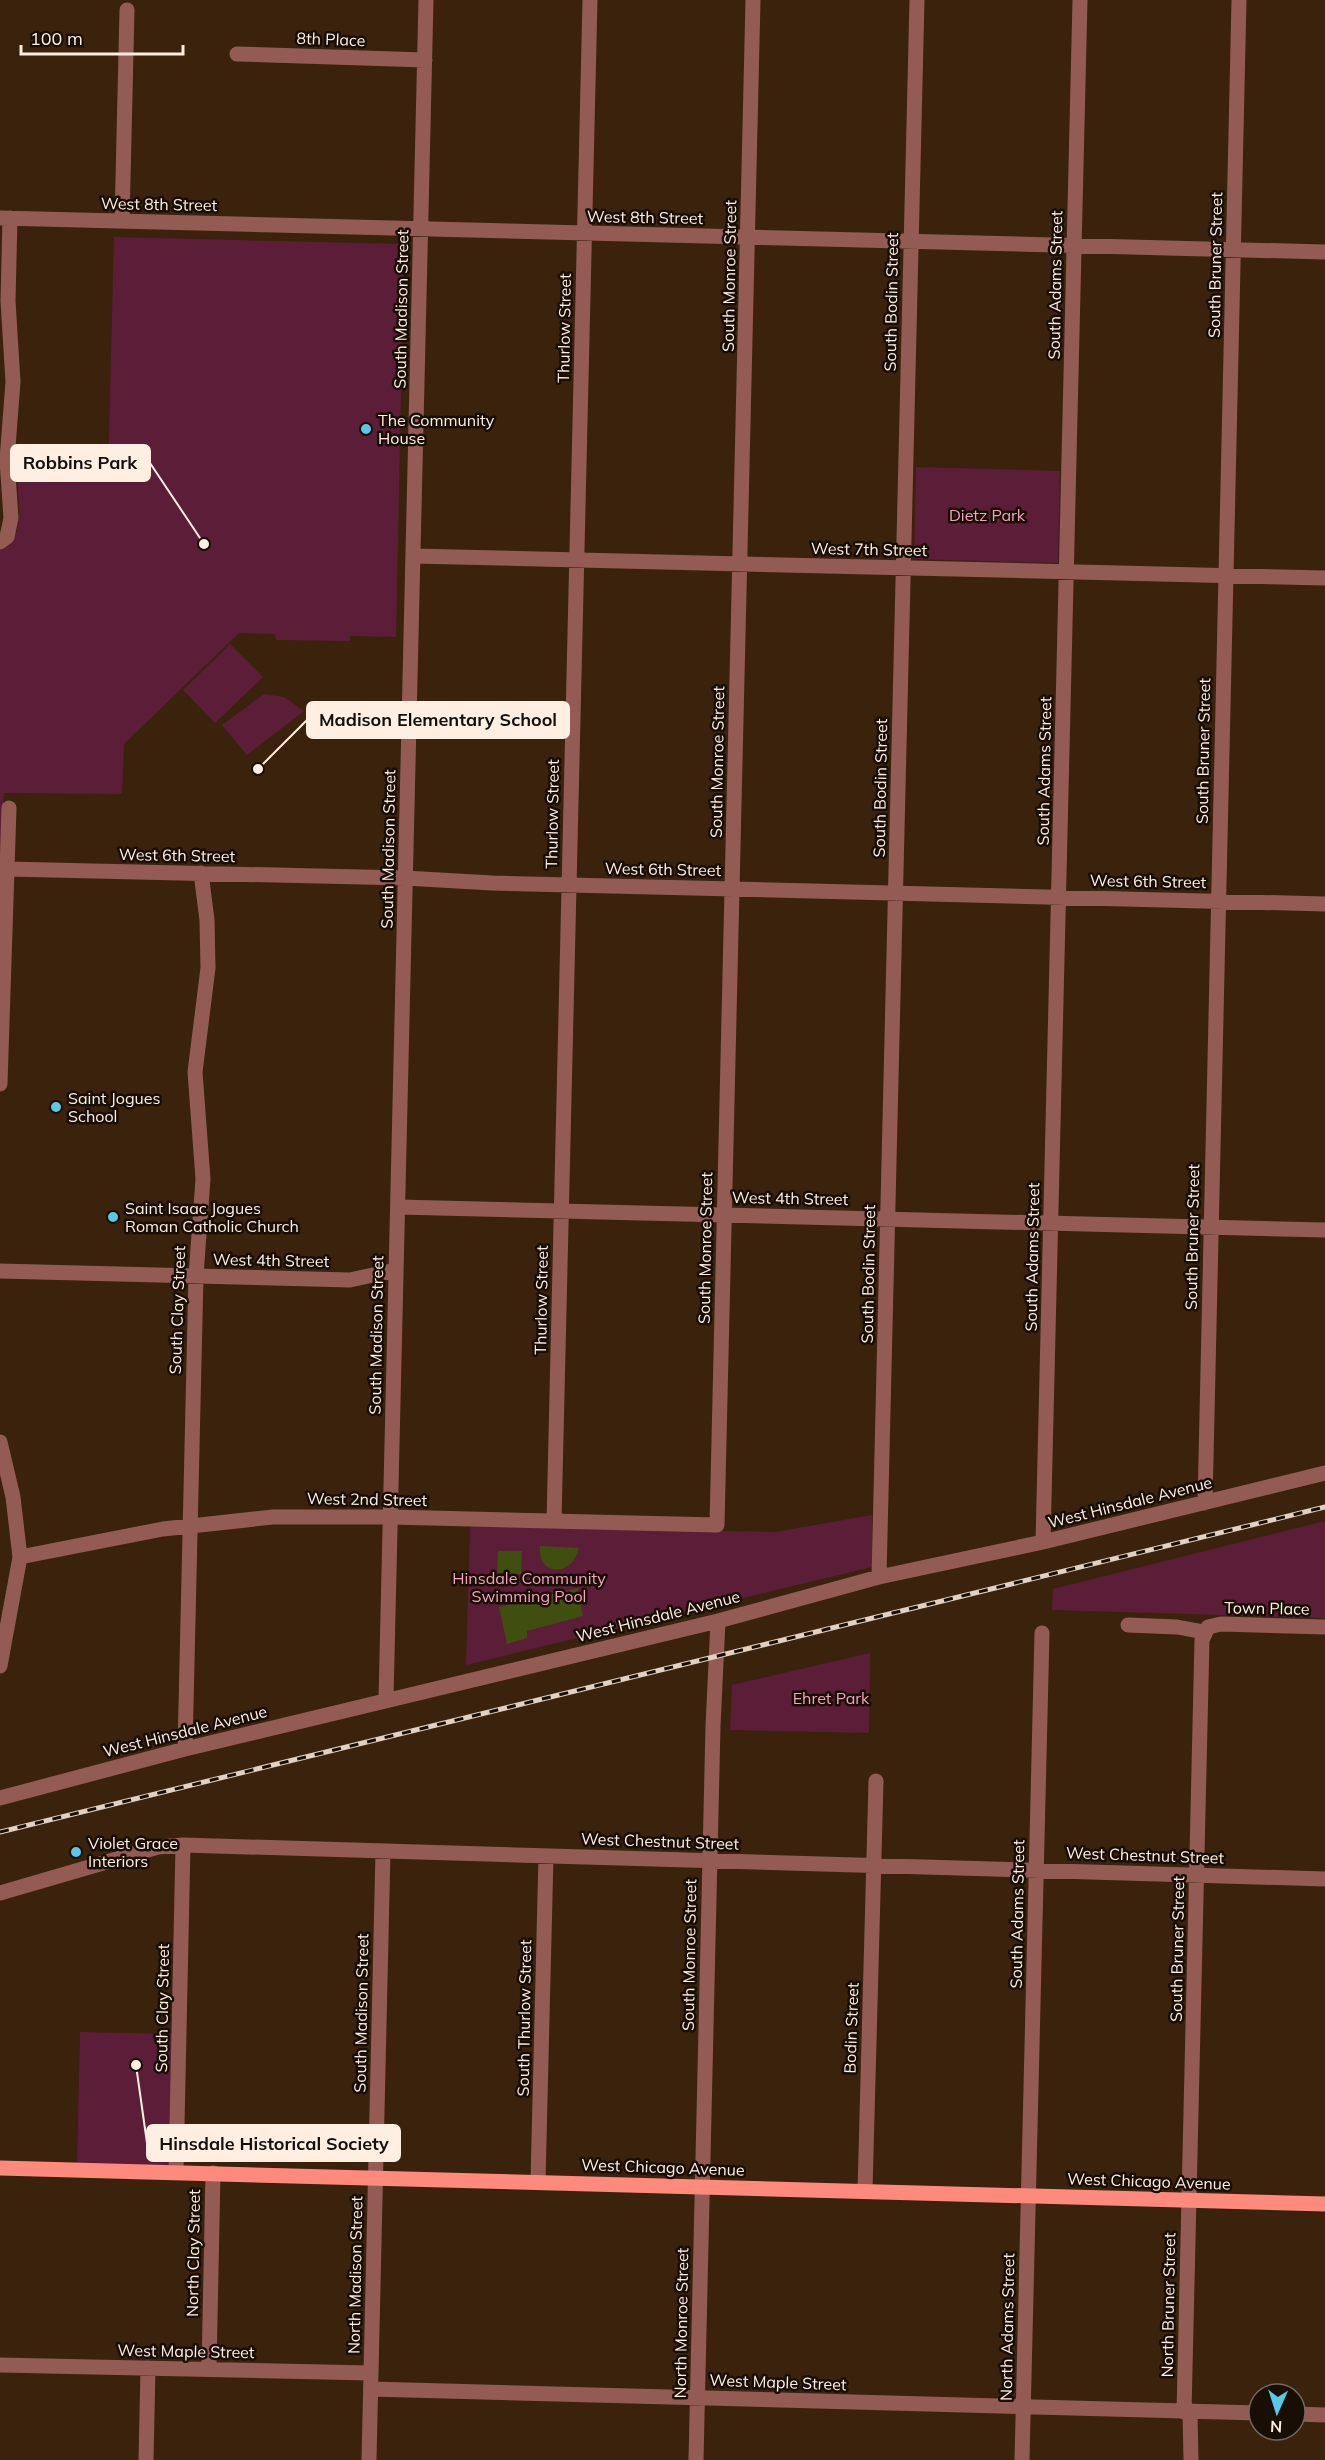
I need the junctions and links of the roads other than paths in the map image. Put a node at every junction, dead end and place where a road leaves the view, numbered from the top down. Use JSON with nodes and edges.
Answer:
{"nodes":[{"id":1,"x":426,"y":0,"type":"edge"},
{"id":2,"x":590,"y":0,"type":"edge"},
{"id":3,"x":753,"y":0,"type":"edge"},
{"id":4,"x":917,"y":0,"type":"edge"},
{"id":5,"x":1080,"y":0,"type":"edge"},
{"id":6,"x":1239,"y":0,"type":"edge"},
{"id":7,"x":128,"y":10,"type":"dead end"},
{"id":8,"x":237,"y":54,"type":"dead end"},
{"id":9,"x":424,"y":60,"type":"junction"},
{"id":10,"x":5,"y":218,"type":"edge"},
{"id":11,"x":122,"y":221,"type":"junction"},
{"id":12,"x":420,"y":228,"type":"junction"},
{"id":13,"x":584,"y":234,"type":"junction"},
{"id":14,"x":747,"y":238,"type":"junction"},
{"id":15,"x":911,"y":242,"type":"junction"},
{"id":16,"x":1074,"y":246,"type":"junction"},
{"id":17,"x":1233,"y":249,"type":"junction"},
{"id":18,"x":1325,"y":252,"type":"edge"},
{"id":19,"x":4,"y":540,"type":"edge"},
{"id":20,"x":413,"y":556,"type":"junction"},
{"id":21,"x":576,"y":560,"type":"junction"},
{"id":22,"x":740,"y":563,"type":"junction"},
{"id":23,"x":903,"y":567,"type":"junction"},
{"id":24,"x":1066,"y":571,"type":"junction"},
{"id":25,"x":1226,"y":575,"type":"junction"},
{"id":26,"x":1325,"y":578,"type":"edge"},
{"id":27,"x":9,"y":808,"type":"dead end"},
{"id":28,"x":4,"y":867,"type":"edge"},
{"id":29,"x":201,"y":873,"type":"junction"},
{"id":30,"x":405,"y":878,"type":"junction"},
{"id":31,"x":568,"y":885,"type":"junction"},
{"id":32,"x":732,"y":889,"type":"junction"},
{"id":33,"x":895,"y":893,"type":"junction"},
{"id":34,"x":1059,"y":897,"type":"junction"},
{"id":35,"x":1218,"y":901,"type":"junction"},
{"id":36,"x":1325,"y":904,"type":"edge"},
{"id":37,"x":0,"y":1084,"type":"edge"},
{"id":38,"x":398,"y":1207,"type":"junction"},
{"id":39,"x":561,"y":1211,"type":"junction"},
{"id":40,"x":724,"y":1215,"type":"junction"},
{"id":41,"x":888,"y":1219,"type":"junction"},
{"id":42,"x":1051,"y":1223,"type":"junction"},
{"id":43,"x":1210,"y":1227,"type":"junction"},
{"id":44,"x":1325,"y":1230,"type":"edge"},
{"id":45,"x":396,"y":1270,"type":"junction"},
{"id":46,"x":0,"y":1272,"type":"edge"},
{"id":47,"x":196,"y":1276,"type":"junction"},
{"id":48,"x":0,"y":1442,"type":"edge"},
{"id":49,"x":3,"y":1466,"type":"edge"},
{"id":50,"x":1325,"y":1473,"type":"edge"},
{"id":51,"x":1205,"y":1503,"type":"junction"},
{"id":52,"x":390,"y":1517,"type":"junction"},
{"id":53,"x":554,"y":1521,"type":"junction"},
{"id":54,"x":190,"y":1525,"type":"junction"},
{"id":55,"x":717,"y":1525,"type":"joint"},
{"id":56,"x":1043,"y":1542,"type":"junction"},
{"id":57,"x":20,"y":1557,"type":"junction"},
{"id":58,"x":879,"y":1577,"type":"junction"},
{"id":59,"x":718,"y":1621,"type":"junction"},
{"id":60,"x":1128,"y":1625,"type":"dead end"},
{"id":61,"x":1325,"y":1627,"type":"edge"},
{"id":62,"x":1206,"y":1630,"type":"junction"},
{"id":63,"x":4,"y":1632,"type":"edge"},
{"id":64,"x":1042,"y":1633,"type":"dead end"},
{"id":65,"x":0,"y":1666,"type":"edge"},
{"id":66,"x":386,"y":1699,"type":"junction"},
{"id":67,"x":185,"y":1749,"type":"junction"},
{"id":68,"x":876,"y":1781,"type":"dead end"},
{"id":69,"x":0,"y":1798,"type":"edge"},
{"id":70,"x":183,"y":1845,"type":"junction"},
{"id":71,"x":383,"y":1851,"type":"junction"},
{"id":72,"x":546,"y":1856,"type":"junction"},
{"id":73,"x":710,"y":1860,"type":"junction"},
{"id":74,"x":873,"y":1866,"type":"junction"},
{"id":75,"x":1036,"y":1870,"type":"junction"},
{"id":76,"x":1196,"y":1875,"type":"junction"},
{"id":77,"x":1325,"y":1879,"type":"edge"},
{"id":78,"x":0,"y":1893,"type":"edge"},
{"id":79,"x":0,"y":2168,"type":"edge"},
{"id":80,"x":176,"y":2172,"type":"junction"},
{"id":81,"x":213,"y":2173,"type":"junction"},
{"id":82,"x":375,"y":2177,"type":"junction"},
{"id":83,"x":538,"y":2181,"type":"junction"},
{"id":84,"x":702,"y":2186,"type":"junction"},
{"id":85,"x":865,"y":2191,"type":"junction"},
{"id":86,"x":1028,"y":2195,"type":"junction"},
{"id":87,"x":1188,"y":2200,"type":"junction"},
{"id":88,"x":1325,"y":2204,"type":"edge"},
{"id":89,"x":0,"y":2365,"type":"edge"},
{"id":90,"x":148,"y":2368,"type":"junction"},
{"id":91,"x":209,"y":2369,"type":"junction"},
{"id":92,"x":371,"y":2381,"type":"junction"},
{"id":93,"x":697,"y":2398,"type":"junction"},
{"id":94,"x":1023,"y":2408,"type":"junction"},
{"id":95,"x":1187,"y":2412,"type":"junction"},
{"id":96,"x":1247,"y":2413,"type":"edge"},
{"id":97,"x":1307,"y":2414,"type":"edge"},
{"id":98,"x":1325,"y":2415,"type":"edge"},
{"id":99,"x":146,"y":2460,"type":"edge"},
{"id":100,"x":369,"y":2460,"type":"edge"},
{"id":101,"x":696,"y":2460,"type":"edge"},
{"id":102,"x":1022,"y":2460,"type":"edge"},
{"id":103,"x":1191,"y":2460,"type":"edge"}],
"edges":[{"from":1,"to":9,"type":"street","name":"South Madison Street"},
{"from":2,"to":13,"type":"street","name":"Thurlow Street"},
{"from":3,"to":14,"type":"street","name":"South Monroe Street"},
{"from":4,"to":15,"type":"street","name":"South Bodin Street"},
{"from":5,"to":16,"type":"street","name":"South Adams Street"},
{"from":6,"to":17,"type":"street","name":"South Bruner Street"},
{"from":7,"to":11,"type":"street"},
{"from":8,"to":9,"type":"street","name":"8th Place"},
{"from":9,"to":12,"type":"street","name":"South Madison Street"},
{"from":10,"to":11,"type":"street","name":"West 8th Street"},
{"from":10,"to":19,"type":"street"},
{"from":11,"to":12,"type":"street","name":"West 8th Street"},
{"from":12,"to":13,"type":"street","name":"West 8th Street"},
{"from":12,"to":20,"type":"street","name":"South Madison Street"},
{"from":13,"to":14,"type":"street","name":"West 8th Street"},
{"from":13,"to":21,"type":"street","name":"Thurlow Street"},
{"from":14,"to":15,"type":"street","name":"West 8th Street"},
{"from":14,"to":22,"type":"street","name":"South Monroe Street"},
{"from":15,"to":16,"type":"street","name":"West 8th Street"},
{"from":15,"to":23,"type":"street","name":"South Bodin Street"},
{"from":16,"to":17,"type":"street","name":"West 8th Street"},
{"from":16,"to":24,"type":"street","name":"South Adams Street"},
{"from":17,"to":18,"type":"street","name":"West 8th Street"},
{"from":17,"to":25,"type":"street","name":"South Bruner Street"},
{"from":20,"to":21,"type":"street","name":"West 7th Street"},
{"from":20,"to":30,"type":"street","name":"South Madison Street"},
{"from":21,"to":22,"type":"street","name":"West 7th Street"},
{"from":21,"to":31,"type":"street","name":"Thurlow Street"},
{"from":22,"to":23,"type":"street","name":"West 7th Street"},
{"from":22,"to":32,"type":"street","name":"South Monroe Street"},
{"from":23,"to":24,"type":"street","name":"West 7th Street"},
{"from":23,"to":33,"type":"street","name":"South Bodin Street"},
{"from":24,"to":25,"type":"street","name":"West 7th Street"},
{"from":24,"to":34,"type":"street","name":"South Adams Street"},
{"from":25,"to":26,"type":"street","name":"West 7th Street"},
{"from":25,"to":35,"type":"street","name":"South Bruner Street"},
{"from":27,"to":28,"type":"street"},
{"from":28,"to":29,"type":"street","name":"West 6th Street"},
{"from":28,"to":37,"type":"street"},
{"from":29,"to":30,"type":"street","name":"West 6th Street"},
{"from":29,"to":47,"type":"street","name":"South Clay Street"},
{"from":30,"to":31,"type":"street","name":"West 6th Street"},
{"from":30,"to":38,"type":"street","name":"South Madison Street"},
{"from":31,"to":32,"type":"street","name":"West 6th Street"},
{"from":31,"to":39,"type":"street","name":"Thurlow Street"},
{"from":32,"to":33,"type":"street","name":"West 6th Street"},
{"from":32,"to":40,"type":"street","name":"South Monroe Street"},
{"from":33,"to":34,"type":"street","name":"West 6th Street"},
{"from":33,"to":41,"type":"street","name":"South Bodin Street"},
{"from":34,"to":35,"type":"street","name":"West 6th Street"},
{"from":34,"to":42,"type":"street","name":"South Adams Street"},
{"from":35,"to":36,"type":"street","name":"West 6th Street"},
{"from":35,"to":43,"type":"street","name":"South Bruner Street"},
{"from":38,"to":39,"type":"street","name":"West 4th Street"},
{"from":38,"to":45,"type":"street","name":"South Madison Street"},
{"from":39,"to":40,"type":"street","name":"West 4th Street"},
{"from":39,"to":53,"type":"street","name":"Thurlow Street"},
{"from":40,"to":41,"type":"street","name":"West 4th Street"},
{"from":40,"to":55,"type":"street","name":"South Monroe Street"},
{"from":41,"to":42,"type":"street","name":"West 4th Street"},
{"from":41,"to":58,"type":"street","name":"South Bodin Street"},
{"from":42,"to":43,"type":"street","name":"West 4th Street"},
{"from":42,"to":56,"type":"street","name":"South Adams Street"},
{"from":43,"to":44,"type":"street","name":"West 4th Street"},
{"from":43,"to":51,"type":"street","name":"South Bruner Street"},
{"from":45,"to":47,"type":"street","name":"West 4th Street"},
{"from":45,"to":52,"type":"street","name":"South Madison Street"},
{"from":46,"to":47,"type":"street","name":"West 4th Street"},
{"from":47,"to":54,"type":"street","name":"South Clay Street"},
{"from":48,"to":49,"type":"street"},
{"from":49,"to":57,"type":"street"},
{"from":50,"to":51,"type":"street","name":"West Hinsdale Avenue"},
{"from":51,"to":56,"type":"street","name":"West Hinsdale Avenue"},
{"from":52,"to":53,"type":"street","name":"West 2nd Street"},
{"from":52,"to":54,"type":"street","name":"West 2nd Street"},
{"from":52,"to":66,"type":"street","name":"South Madison Street"},
{"from":53,"to":55,"type":"street","name":"West 2nd Street"},
{"from":54,"to":57,"type":"street","name":"West 2nd Street"},
{"from":54,"to":67,"type":"street","name":"South Clay Street"},
{"from":56,"to":58,"type":"street","name":"West Hinsdale Avenue"},
{"from":57,"to":63,"type":"street"},
{"from":58,"to":59,"type":"street","name":"West Hinsdale Avenue"},
{"from":59,"to":66,"type":"street","name":"West Hinsdale Avenue"},
{"from":59,"to":73,"type":"street","name":"South Monroe Street"},
{"from":60,"to":62,"type":"street","name":"Town Place"},
{"from":61,"to":62,"type":"street","name":"Town Place"},
{"from":62,"to":76,"type":"street","name":"South Bruner Street"},
{"from":63,"to":65,"type":"street"},
{"from":64,"to":75,"type":"street","name":"South Adams Street"},
{"from":66,"to":67,"type":"street","name":"West Hinsdale Avenue"},
{"from":67,"to":69,"type":"street","name":"West Hinsdale Avenue"},
{"from":68,"to":74,"type":"street","name":"Bodin Street"},
{"from":70,"to":71,"type":"street","name":"West Chestnut Street"},
{"from":70,"to":78,"type":"street","name":"West Chestnut Street"},
{"from":70,"to":80,"type":"street","name":"South Clay Street"},
{"from":71,"to":72,"type":"street","name":"West Chestnut Street"},
{"from":71,"to":82,"type":"street","name":"South Madison Street"},
{"from":72,"to":73,"type":"street","name":"West Chestnut Street"},
{"from":72,"to":83,"type":"street","name":"South Thurlow Street"},
{"from":73,"to":74,"type":"street","name":"West Chestnut Street"},
{"from":73,"to":84,"type":"street","name":"South Monroe Street"},
{"from":74,"to":75,"type":"street","name":"West Chestnut Street"},
{"from":74,"to":85,"type":"street","name":"Bodin Street"},
{"from":75,"to":76,"type":"street","name":"West Chestnut Street"},
{"from":75,"to":86,"type":"street","name":"South Adams Street"},
{"from":76,"to":77,"type":"street","name":"West Chestnut Street"},
{"from":76,"to":87,"type":"street","name":"South Bruner Street"},
{"from":79,"to":80,"type":"main road","name":"West Chicago Avenue"},
{"from":80,"to":81,"type":"main road","name":"West Chicago Avenue"},
{"from":81,"to":82,"type":"main road","name":"West Chicago Avenue"},
{"from":81,"to":91,"type":"street","name":"North Clay Street"},
{"from":82,"to":83,"type":"main road","name":"West Chicago Avenue"},
{"from":82,"to":92,"type":"street","name":"North Madison Street"},
{"from":83,"to":84,"type":"main road","name":"West Chicago Avenue"},
{"from":84,"to":85,"type":"main road","name":"West Chicago Avenue"},
{"from":84,"to":93,"type":"street","name":"North Monroe Street"},
{"from":85,"to":86,"type":"main road","name":"West Chicago Avenue"},
{"from":86,"to":87,"type":"main road","name":"West Chicago Avenue"},
{"from":86,"to":94,"type":"street","name":"North Adams Street"},
{"from":87,"to":88,"type":"main road","name":"West Chicago Avenue"},
{"from":87,"to":95,"type":"street","name":"North Bruner Street"},
{"from":89,"to":90,"type":"street","name":"West Maple Street"},
{"from":90,"to":91,"type":"street","name":"West Maple Street"},
{"from":90,"to":99,"type":"street"},
{"from":91,"to":92,"type":"street","name":"West Maple Street"},
{"from":92,"to":93,"type":"street","name":"West Maple Street"},
{"from":92,"to":100,"type":"street","name":"North Madison Street"},
{"from":93,"to":94,"type":"street","name":"West Maple Street"},
{"from":93,"to":101,"type":"street","name":"North Monroe Street"},
{"from":94,"to":95,"type":"street","name":"West Maple Street"},
{"from":94,"to":102,"type":"street","name":"North Adams Street"},
{"from":95,"to":96,"type":"street","name":"West Maple Street"},
{"from":95,"to":103,"type":"street","name":"North Bruner Street"},
{"from":97,"to":98,"type":"street"}]}
